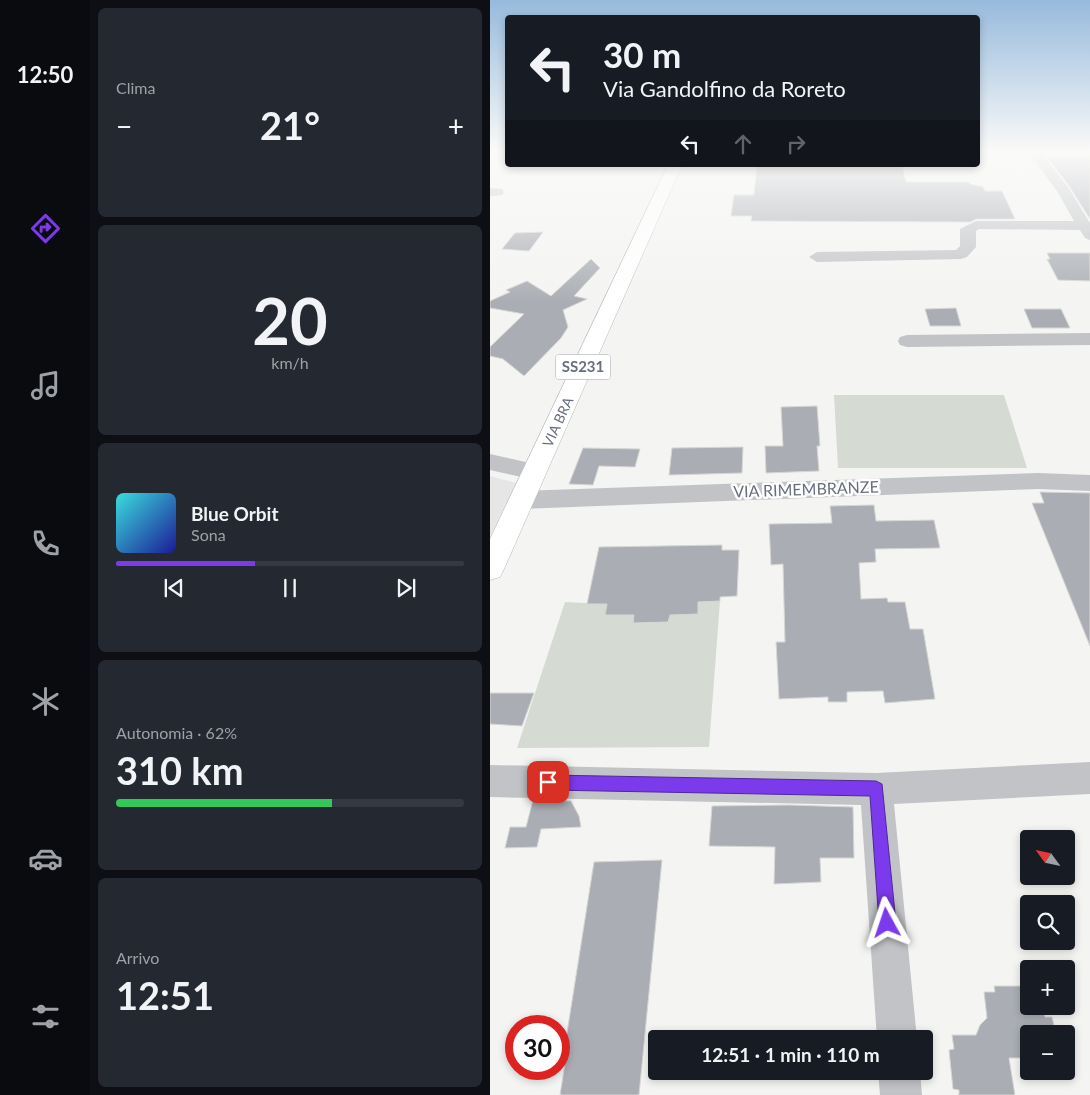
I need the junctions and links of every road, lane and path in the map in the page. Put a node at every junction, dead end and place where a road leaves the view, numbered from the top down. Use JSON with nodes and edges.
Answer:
{"nodes":[{"id":1,"x":659,"y":201,"type":"edge"},
{"id":2,"x":1069,"y":201,"type":"edge"},
{"id":3,"x":1087,"y":230,"type":"edge"},
{"id":4,"x":817,"y":257,"type":"dead end"},
{"id":5,"x":1090,"y":339,"type":"edge"},
{"id":6,"x":907,"y":341,"type":"dead end"},
{"id":7,"x":490,"y":462,"type":"edge"},
{"id":8,"x":535,"y":472,"type":"junction"},
{"id":9,"x":1090,"y":483,"type":"edge"},
{"id":10,"x":521,"y":500,"type":"junction"},
{"id":11,"x":490,"y":569,"type":"edge"},
{"id":12,"x":1090,"y":778,"type":"edge"},
{"id":13,"x":490,"y":781,"type":"edge"},
{"id":14,"x":876,"y":789,"type":"junction"},
{"id":15,"x":896,"y":1030,"type":"edge"},
{"id":16,"x":900,"y":1080,"type":"edge"},
{"id":17,"x":901,"y":1095,"type":"edge"}],
"edges":[{"from":1,"to":8,"type":"main road","name":"VIA BRA","number":"SS231"},
{"from":2,"to":3,"type":"street"},
{"from":3,"to":4,"type":"street"},
{"from":5,"to":6,"type":"street"},
{"from":7,"to":8,"type":"street"},
{"from":8,"to":10,"type":"main road","name":"VIA BRA","number":"SS231"},
{"from":9,"to":10,"type":"street","name":"VIA RIMEMBRANZE"},
{"from":10,"to":11,"type":"main road","name":"VIA BRA","number":"SS231"},
{"from":12,"to":14,"type":"street"},
{"from":13,"to":14,"type":"street"},
{"from":14,"to":15,"type":"street"},
{"from":16,"to":17,"type":"street"}]}
